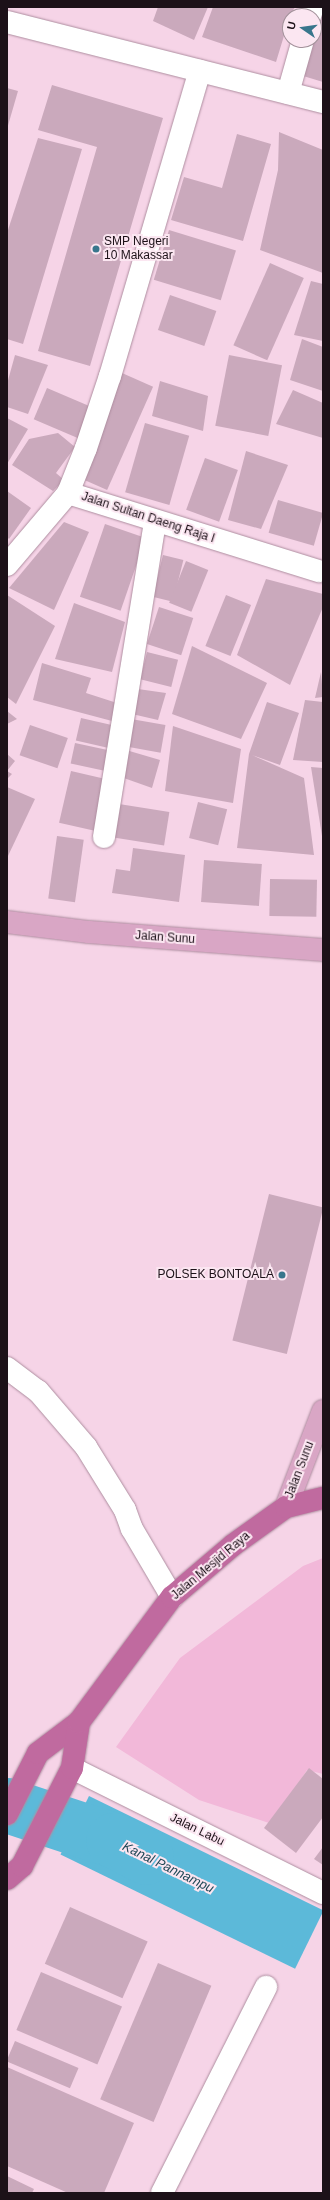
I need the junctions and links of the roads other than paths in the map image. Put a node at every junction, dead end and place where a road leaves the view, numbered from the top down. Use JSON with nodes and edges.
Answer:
{"nodes":[{"id":1,"x":7,"y":22,"type":"edge"},
{"id":2,"x":302,"y":48,"type":"edge"},
{"id":3,"x":200,"y":71,"type":"junction"},
{"id":4,"x":288,"y":93,"type":"junction"},
{"id":5,"x":323,"y":102,"type":"edge"},
{"id":6,"x":68,"y":493,"type":"junction"},
{"id":7,"x":155,"y":522,"type":"junction"},
{"id":8,"x":7,"y":565,"type":"edge"},
{"id":9,"x":322,"y":567,"type":"edge"},
{"id":10,"x":104,"y":838,"type":"dead end"},
{"id":11,"x":7,"y":922,"type":"edge"},
{"id":12,"x":323,"y":950,"type":"edge"},
{"id":13,"x":7,"y":1368,"type":"edge"},
{"id":14,"x":323,"y":1411,"type":"edge"},
{"id":15,"x":323,"y":1498,"type":"edge"},
{"id":16,"x":286,"y":1507,"type":"junction"},
{"id":17,"x":172,"y":1597,"type":"junction"},
{"id":18,"x":79,"y":1722,"type":"junction"},
{"id":19,"x":72,"y":1768,"type":"junction"},
{"id":20,"x":7,"y":1814,"type":"edge"},
{"id":21,"x":7,"y":1880,"type":"edge"},
{"id":22,"x":323,"y":1893,"type":"edge"},
{"id":23,"x":266,"y":1987,"type":"dead end"},
{"id":24,"x":162,"y":2193,"type":"edge"}],
"edges":[{"from":1,"to":3,"type":"street"},
{"from":2,"to":4,"type":"street"},
{"from":3,"to":4,"type":"street"},
{"from":3,"to":6,"type":"street"},
{"from":4,"to":5,"type":"street"},
{"from":6,"to":7,"type":"street","name":"Jalan Sultan Daeng Raja I"},
{"from":6,"to":8,"type":"street","name":"Jalan Sultan Daeng Raja I"},
{"from":7,"to":9,"type":"street","name":"Jalan Sultan Daeng Raja I"},
{"from":7,"to":10,"type":"street"},
{"from":11,"to":12,"type":"main road","name":"Jalan Sunu"},
{"from":13,"to":17,"type":"street"},
{"from":14,"to":16,"type":"main road","name":"Jalan Sunu"},
{"from":15,"to":16,"type":"highway","name":"Jalan Mesjid Raya"},
{"from":16,"to":17,"type":"highway","name":"Jalan Mesjid Raya"},
{"from":17,"to":18,"type":"highway","name":"Jalan Mesjid Raya"},
{"from":18,"to":19,"type":"highway","name":"Jalan Mesjid Raya"},
{"from":18,"to":20,"type":"highway","name":"Jalan Mesjid Raya"},
{"from":19,"to":21,"type":"highway","name":"Jalan Mesjid Raya"},
{"from":19,"to":22,"type":"street","name":"Jalan Labu"},
{"from":23,"to":24,"type":"street"}]}
